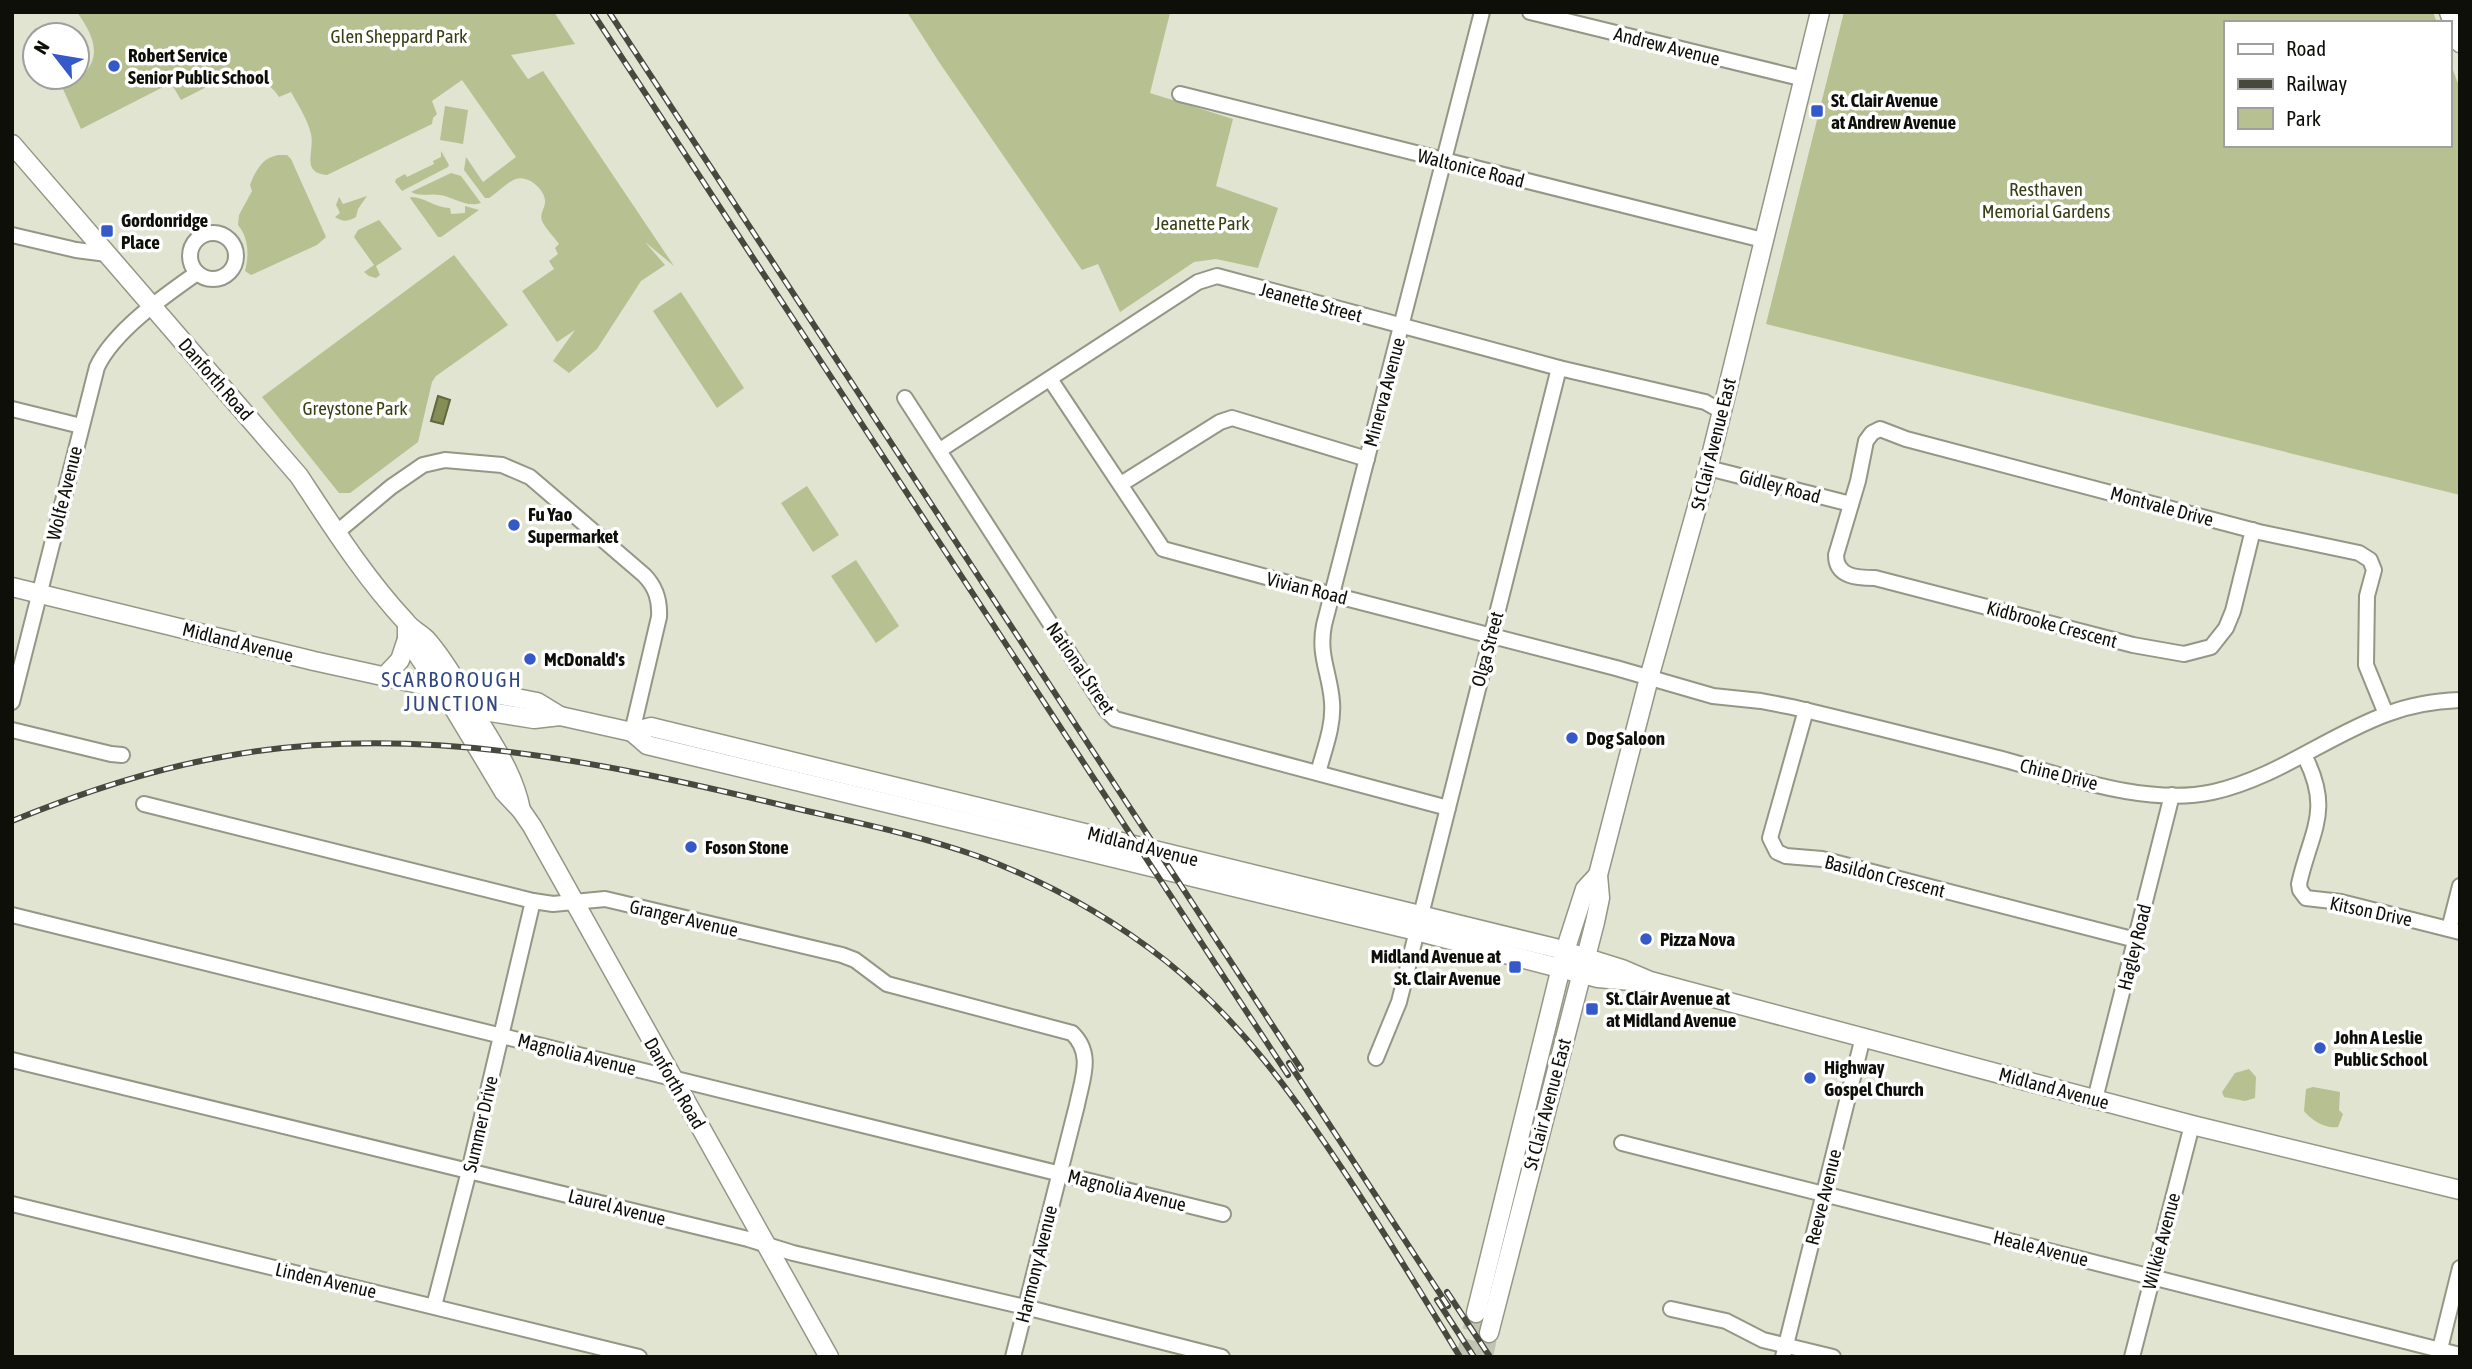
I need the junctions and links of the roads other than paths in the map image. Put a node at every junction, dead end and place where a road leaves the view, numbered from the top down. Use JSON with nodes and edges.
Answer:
{"nodes":[{"id":1,"x":1482,"y":12,"type":"edge"},
{"id":2,"x":1530,"y":12,"type":"edge"},
{"id":3,"x":1820,"y":12,"type":"edge"},
{"id":4,"x":2449,"y":12,"type":"edge"},
{"id":5,"x":2460,"y":43,"type":"edge"},
{"id":6,"x":1804,"y":79,"type":"junction"},
{"id":7,"x":1180,"y":94,"type":"dead end"},
{"id":8,"x":12,"y":144,"type":"edge"},
{"id":9,"x":1444,"y":161,"type":"junction"},
{"id":10,"x":12,"y":235,"type":"edge"},
{"id":11,"x":1763,"y":240,"type":"junction"},
{"id":12,"x":107,"y":254,"type":"junction"},
{"id":13,"x":197,"y":273,"type":"dead end"},
{"id":14,"x":153,"y":305,"type":"junction"},
{"id":15,"x":1401,"y":327,"type":"junction"},
{"id":16,"x":1559,"y":368,"type":"junction"},
{"id":17,"x":1050,"y":379,"type":"junction"},
{"id":18,"x":905,"y":398,"type":"dead end"},
{"id":19,"x":12,"y":409,"type":"edge"},
{"id":20,"x":1721,"y":411,"type":"junction"},
{"id":21,"x":81,"y":426,"type":"junction"},
{"id":22,"x":940,"y":450,"type":"junction"},
{"id":23,"x":1367,"y":459,"type":"junction"},
{"id":24,"x":1708,"y":468,"type":"junction"},
{"id":25,"x":1121,"y":484,"type":"junction"},
{"id":26,"x":1851,"y":505,"type":"junction"},
{"id":27,"x":2253,"y":530,"type":"junction"},
{"id":28,"x":336,"y":533,"type":"junction"},
{"id":29,"x":12,"y":587,"type":"edge"},
{"id":30,"x":39,"y":594,"type":"junction"},
{"id":31,"x":1332,"y":595,"type":"junction"},
{"id":32,"x":407,"y":631,"type":"junction"},
{"id":33,"x":1491,"y":636,"type":"junction"},
{"id":34,"x":385,"y":676,"type":"junction"},
{"id":35,"x":1649,"y":678,"type":"junction"},
{"id":36,"x":440,"y":689,"type":"junction"},
{"id":37,"x":464,"y":694,"type":"junction"},
{"id":38,"x":2460,"y":700,"type":"edge"},
{"id":39,"x":12,"y":702,"type":"edge"},
{"id":40,"x":1806,"y":710,"type":"junction"},
{"id":41,"x":2386,"y":714,"type":"junction"},
{"id":42,"x":12,"y":730,"type":"edge"},
{"id":43,"x":632,"y":732,"type":"junction"},
{"id":44,"x":122,"y":755,"type":"dead end"},
{"id":45,"x":2304,"y":755,"type":"junction"},
{"id":46,"x":1318,"y":773,"type":"junction"},
{"id":47,"x":2172,"y":795,"type":"junction"},
{"id":48,"x":144,"y":804,"type":"dead end"},
{"id":49,"x":1448,"y":808,"type":"junction"},
{"id":50,"x":521,"y":810,"type":"junction"},
{"id":51,"x":1598,"y":875,"type":"junction"},
{"id":52,"x":2460,"y":886,"type":"edge"},
{"id":53,"x":533,"y":901,"type":"junction"},
{"id":54,"x":574,"y":902,"type":"junction"},
{"id":55,"x":12,"y":915,"type":"edge"},
{"id":56,"x":1418,"y":923,"type":"junction"},
{"id":57,"x":2454,"y":930,"type":"edge"},
{"id":58,"x":2136,"y":940,"type":"junction"},
{"id":59,"x":1563,"y":959,"type":"junction"},
{"id":60,"x":1583,"y":965,"type":"junction"},
{"id":61,"x":501,"y":1036,"type":"junction"},
{"id":62,"x":1863,"y":1037,"type":"junction"},
{"id":63,"x":1376,"y":1058,"type":"dead end"},
{"id":64,"x":12,"y":1060,"type":"edge"},
{"id":65,"x":672,"y":1078,"type":"junction"},
{"id":66,"x":2095,"y":1099,"type":"junction"},
{"id":67,"x":2192,"y":1125,"type":"junction"},
{"id":68,"x":1622,"y":1143,"type":"dead end"},
{"id":69,"x":469,"y":1171,"type":"junction"},
{"id":70,"x":1059,"y":1172,"type":"junction"},
{"id":71,"x":2460,"y":1190,"type":"edge"},
{"id":72,"x":1824,"y":1193,"type":"junction"},
{"id":73,"x":12,"y":1204,"type":"edge"},
{"id":74,"x":1223,"y":1213,"type":"dead end"},
{"id":75,"x":766,"y":1244,"type":"junction"},
{"id":76,"x":2460,"y":1268,"type":"edge"},
{"id":77,"x":2152,"y":1276,"type":"junction"},
{"id":78,"x":434,"y":1306,"type":"junction"},
{"id":79,"x":1025,"y":1307,"type":"junction"},
{"id":80,"x":1671,"y":1309,"type":"dead end"},
{"id":81,"x":1476,"y":1313,"type":"tunnel mouth"},
{"id":82,"x":1489,"y":1333,"type":"tunnel mouth"},
{"id":83,"x":1785,"y":1351,"type":"edge"},
{"id":84,"x":2439,"y":1353,"type":"edge"},
{"id":85,"x":2460,"y":1355,"type":"edge"},
{"id":86,"x":639,"y":1357,"type":"edge"},
{"id":87,"x":830,"y":1357,"type":"edge"},
{"id":88,"x":1013,"y":1357,"type":"edge"},
{"id":89,"x":1222,"y":1357,"type":"edge"},
{"id":90,"x":1833,"y":1357,"type":"edge"},
{"id":91,"x":2132,"y":1357,"type":"edge"}],
"edges":[{"from":1,"to":9,"type":"street","name":"Minerva Avenue"},
{"from":2,"to":6,"type":"street","name":"Andrew Avenue"},
{"from":3,"to":6,"type":"main road","name":"St Clair Avenue East"},
{"from":4,"to":5,"type":"main road"},
{"from":6,"to":11,"type":"main road","name":"St Clair Avenue East"},
{"from":7,"to":9,"type":"street","name":"Waltonice Road"},
{"from":8,"to":12,"type":"main road","name":"Danforth Road"},
{"from":9,"to":11,"type":"street","name":"Waltonice Road"},
{"from":9,"to":15,"type":"street","name":"Minerva Avenue"},
{"from":10,"to":12,"type":"street"},
{"from":11,"to":20,"type":"main road","name":"St Clair Avenue East"},
{"from":12,"to":14,"type":"main road","name":"Danforth Road"},
{"from":13,"to":14,"type":"street"},
{"from":14,"to":21,"type":"street","name":"Wolfe Avenue"},
{"from":14,"to":28,"type":"main road","name":"Danforth Road"},
{"from":15,"to":16,"type":"street","name":"Jeanette Street"},
{"from":15,"to":17,"type":"street","name":"Jeanette Street"},
{"from":15,"to":23,"type":"street","name":"Minerva Avenue"},
{"from":16,"to":20,"type":"street","name":"Jeanette Street"},
{"from":16,"to":33,"type":"street","name":"Olga Street"},
{"from":17,"to":22,"type":"street","name":"Jeanette Street"},
{"from":17,"to":25,"type":"street","name":"Vivian Road"},
{"from":18,"to":22,"type":"street","name":"National Street"},
{"from":19,"to":21,"type":"street"},
{"from":20,"to":24,"type":"main road","name":"St Clair Avenue East"},
{"from":21,"to":30,"type":"street","name":"Wolfe Avenue"},
{"from":22,"to":46,"type":"street","name":"National Street"},
{"from":23,"to":25,"type":"street"},
{"from":23,"to":31,"type":"street","name":"Minerva Avenue"},
{"from":24,"to":26,"type":"street","name":"Gidley Road"},
{"from":24,"to":35,"type":"main road","name":"St Clair Avenue East"},
{"from":25,"to":31,"type":"street","name":"Vivian Road"},
{"from":26,"to":27,"type":"street","name":"Montvale Drive"},
{"from":26,"to":27,"type":"street","name":"Kidbrooke Crescent"},
{"from":27,"to":41,"type":"street","name":"Montvale Drive"},
{"from":28,"to":32,"type":"main road","name":"Danforth Road"},
{"from":28,"to":43,"type":"street"},
{"from":29,"to":30,"type":"main road","name":"Midland Avenue"},
{"from":30,"to":34,"type":"main road","name":"Midland Avenue"},
{"from":30,"to":39,"type":"street","name":"Wolfe Avenue"},
{"from":31,"to":33,"type":"street","name":"Vivian Road"},
{"from":31,"to":46,"type":"street","name":"Minerva Avenue"},
{"from":32,"to":34,"type":"main road"},
{"from":32,"to":36,"type":"main road","name":"Danforth Road"},
{"from":32,"to":37,"type":"main road","name":"Danforth Road"},
{"from":33,"to":35,"type":"street","name":"Vivian Road"},
{"from":33,"to":49,"type":"street","name":"Olga Street"},
{"from":34,"to":36,"type":"main road","name":"Midland Avenue"},
{"from":35,"to":40,"type":"street","name":"Chine Drive"},
{"from":35,"to":51,"type":"main road","name":"St Clair Avenue East"},
{"from":36,"to":37,"type":"main road","name":"Midland Avenue"},
{"from":36,"to":50,"type":"main road","name":"Danforth Road"},
{"from":37,"to":43,"type":"main road","name":"Midland Avenue"},
{"from":37,"to":50,"type":"main road","name":"Danforth Road"},
{"from":38,"to":41,"type":"street","name":"Chine Drive"},
{"from":40,"to":47,"type":"street","name":"Chine Drive"},
{"from":40,"to":58,"type":"street","name":"Basildon Crescent"},
{"from":41,"to":45,"type":"street","name":"Chine Drive"},
{"from":42,"to":44,"type":"street"},
{"from":43,"to":56,"type":"main road","name":"Midland Avenue"},
{"from":45,"to":47,"type":"street","name":"Chine Drive"},
{"from":45,"to":57,"type":"street","name":"Kitson Drive"},
{"from":46,"to":49,"type":"street","name":"National Street"},
{"from":47,"to":58,"type":"street","name":"Hagley Road"},
{"from":48,"to":53,"type":"street","name":"Granger Avenue"},
{"from":49,"to":56,"type":"street","name":"Olga Street"},
{"from":50,"to":54,"type":"main road","name":"Danforth Road"},
{"from":51,"to":59,"type":"main road","name":"St Clair Avenue East"},
{"from":51,"to":60,"type":"main road","name":"St Clair Avenue East"},
{"from":52,"to":57,"type":"street"},
{"from":53,"to":54,"type":"street","name":"Granger Avenue"},
{"from":53,"to":61,"type":"street","name":"Summer Drive"},
{"from":54,"to":65,"type":"main road","name":"Danforth Road"},
{"from":54,"to":70,"type":"street","name":"Granger Avenue"},
{"from":55,"to":61,"type":"street","name":"Magnolia Avenue"},
{"from":56,"to":59,"type":"main road","name":"Midland Avenue"},
{"from":56,"to":63,"type":"street","name":"Olga Street"},
{"from":58,"to":66,"type":"street","name":"Hagley Road"},
{"from":59,"to":60,"type":"main road","name":"Midland Avenue"},
{"from":59,"to":81,"type":"main road","name":"St Clair Avenue East"},
{"from":60,"to":62,"type":"main road","name":"Midland Avenue"},
{"from":60,"to":82,"type":"main road","name":"St Clair Avenue East"},
{"from":61,"to":65,"type":"street","name":"Magnolia Avenue"},
{"from":61,"to":69,"type":"street","name":"Summer Drive"},
{"from":62,"to":66,"type":"main road","name":"Midland Avenue"},
{"from":62,"to":72,"type":"street","name":"Reeve Avenue"},
{"from":64,"to":69,"type":"street","name":"Laurel Avenue"},
{"from":65,"to":70,"type":"street","name":"Magnolia Avenue"},
{"from":65,"to":75,"type":"main road","name":"Danforth Road"},
{"from":66,"to":67,"type":"main road","name":"Midland Avenue"},
{"from":67,"to":71,"type":"main road","name":"Midland Avenue"},
{"from":67,"to":77,"type":"street","name":"Wilkie Avenue"},
{"from":68,"to":72,"type":"street","name":"Heale Avenue"},
{"from":69,"to":75,"type":"street","name":"Laurel Avenue"},
{"from":69,"to":78,"type":"street","name":"Summer Drive"},
{"from":70,"to":74,"type":"street","name":"Magnolia Avenue"},
{"from":70,"to":79,"type":"street","name":"Harmony Avenue"},
{"from":72,"to":77,"type":"street","name":"Heale Avenue"},
{"from":72,"to":83,"type":"street","name":"Reeve Avenue"},
{"from":73,"to":78,"type":"street","name":"Linden Avenue"},
{"from":75,"to":79,"type":"street","name":"Laurel Avenue"},
{"from":75,"to":87,"type":"main road","name":"Danforth Road"},
{"from":76,"to":84,"type":"street"},
{"from":77,"to":84,"type":"street","name":"Heale Avenue"},
{"from":77,"to":91,"type":"street","name":"Wilkie Avenue"},
{"from":78,"to":86,"type":"street","name":"Linden Avenue"},
{"from":79,"to":88,"type":"street","name":"Harmony Avenue"},
{"from":79,"to":89,"type":"street","name":"Laurel Avenue"},
{"from":80,"to":83,"type":"street"},
{"from":83,"to":90,"type":"street"},
{"from":84,"to":85,"type":"street","name":"Heale Avenue"}]}
